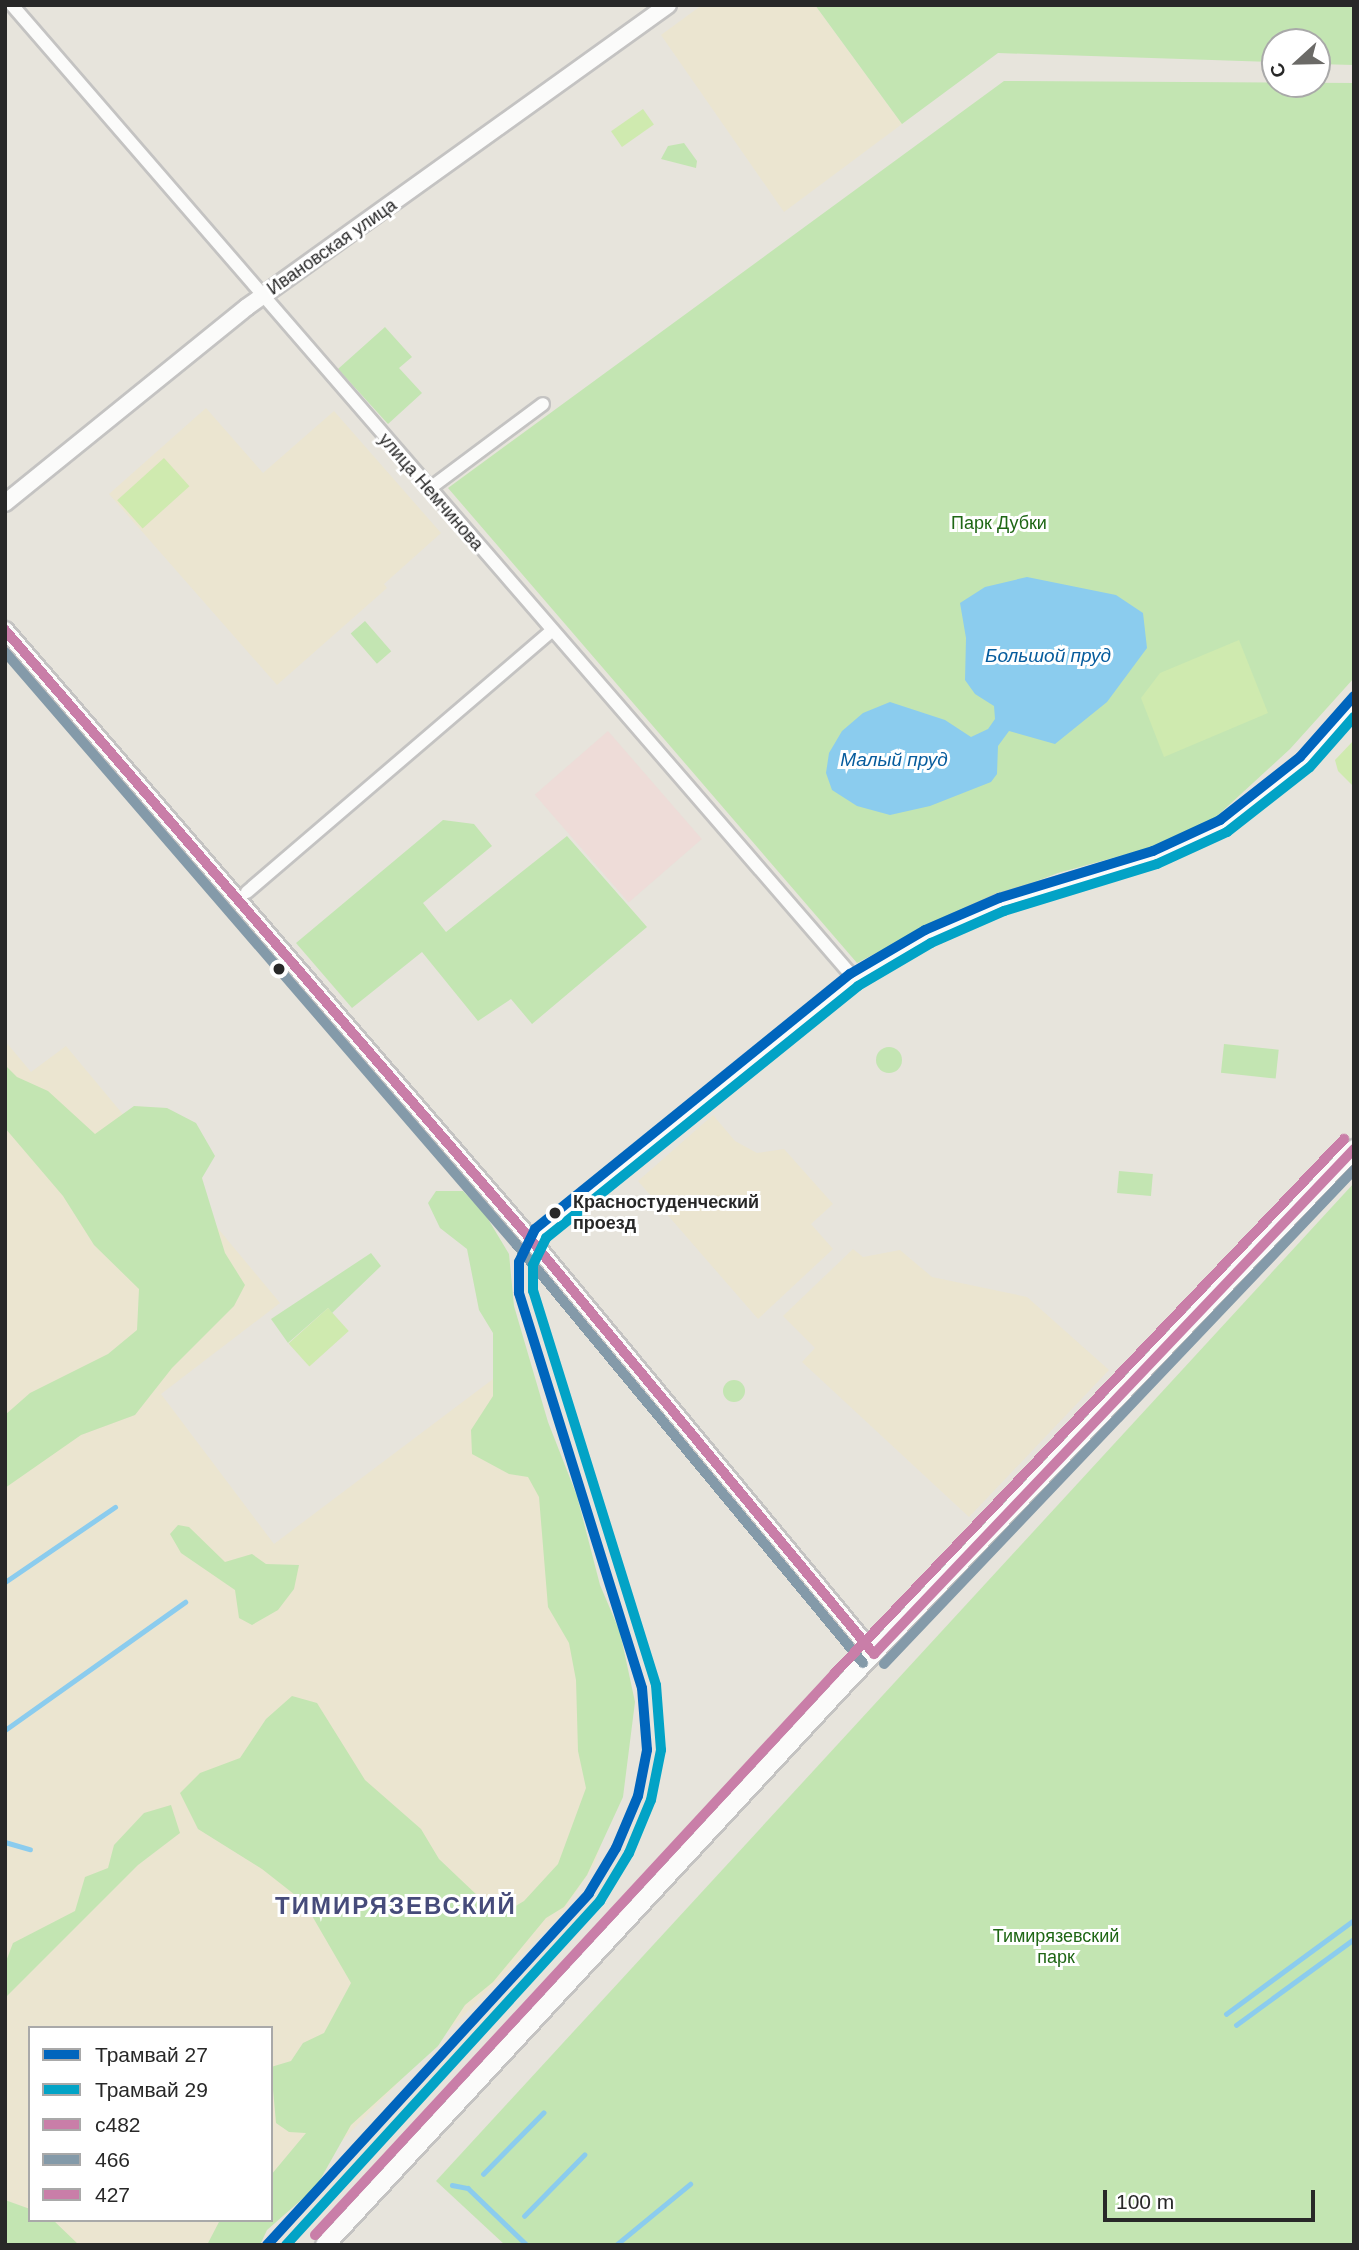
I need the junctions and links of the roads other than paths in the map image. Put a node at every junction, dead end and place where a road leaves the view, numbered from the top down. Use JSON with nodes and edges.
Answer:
{"nodes":[{"id":1,"x":12,"y":5,"type":"edge"},
{"id":2,"x":668,"y":5,"type":"edge"},
{"id":3,"x":262,"y":297,"type":"junction"},
{"id":4,"x":543,"y":404,"type":"dead end"},
{"id":5,"x":429,"y":489,"type":"junction"},
{"id":6,"x":5,"y":503,"type":"edge"},
{"id":7,"x":5,"y":630,"type":"edge"},
{"id":8,"x":552,"y":631,"type":"junction"},
{"id":9,"x":1354,"y":703,"type":"edge"},
{"id":10,"x":247,"y":892,"type":"dead end"},
{"id":11,"x":853,"y":977,"type":"junction"},
{"id":12,"x":1354,"y":1149,"type":"edge"},
{"id":13,"x":532,"y":1242,"type":"junction"},
{"id":14,"x":874,"y":1654,"type":"junction"},
{"id":15,"x":325,"y":2245,"type":"edge"}],
"edges":[{"from":1,"to":3,"type":"street","name":"улица Немчинова"},
{"from":2,"to":3,"type":"street","name":"Ивановская улица"},
{"from":3,"to":5,"type":"street","name":"улица Немчинова"},
{"from":3,"to":6,"type":"street","name":"Ивановская улица"},
{"from":4,"to":5,"type":"street"},
{"from":5,"to":8,"type":"street","name":"улица Немчинова"},
{"from":7,"to":13,"type":"street"},
{"from":8,"to":10,"type":"street"},
{"from":8,"to":11,"type":"street","name":"улица Немчинова"},
{"from":9,"to":11,"type":"street"},
{"from":11,"to":13,"type":"street"},
{"from":12,"to":14,"type":"main road"},
{"from":13,"to":14,"type":"street"},
{"from":14,"to":15,"type":"main road"}]}
